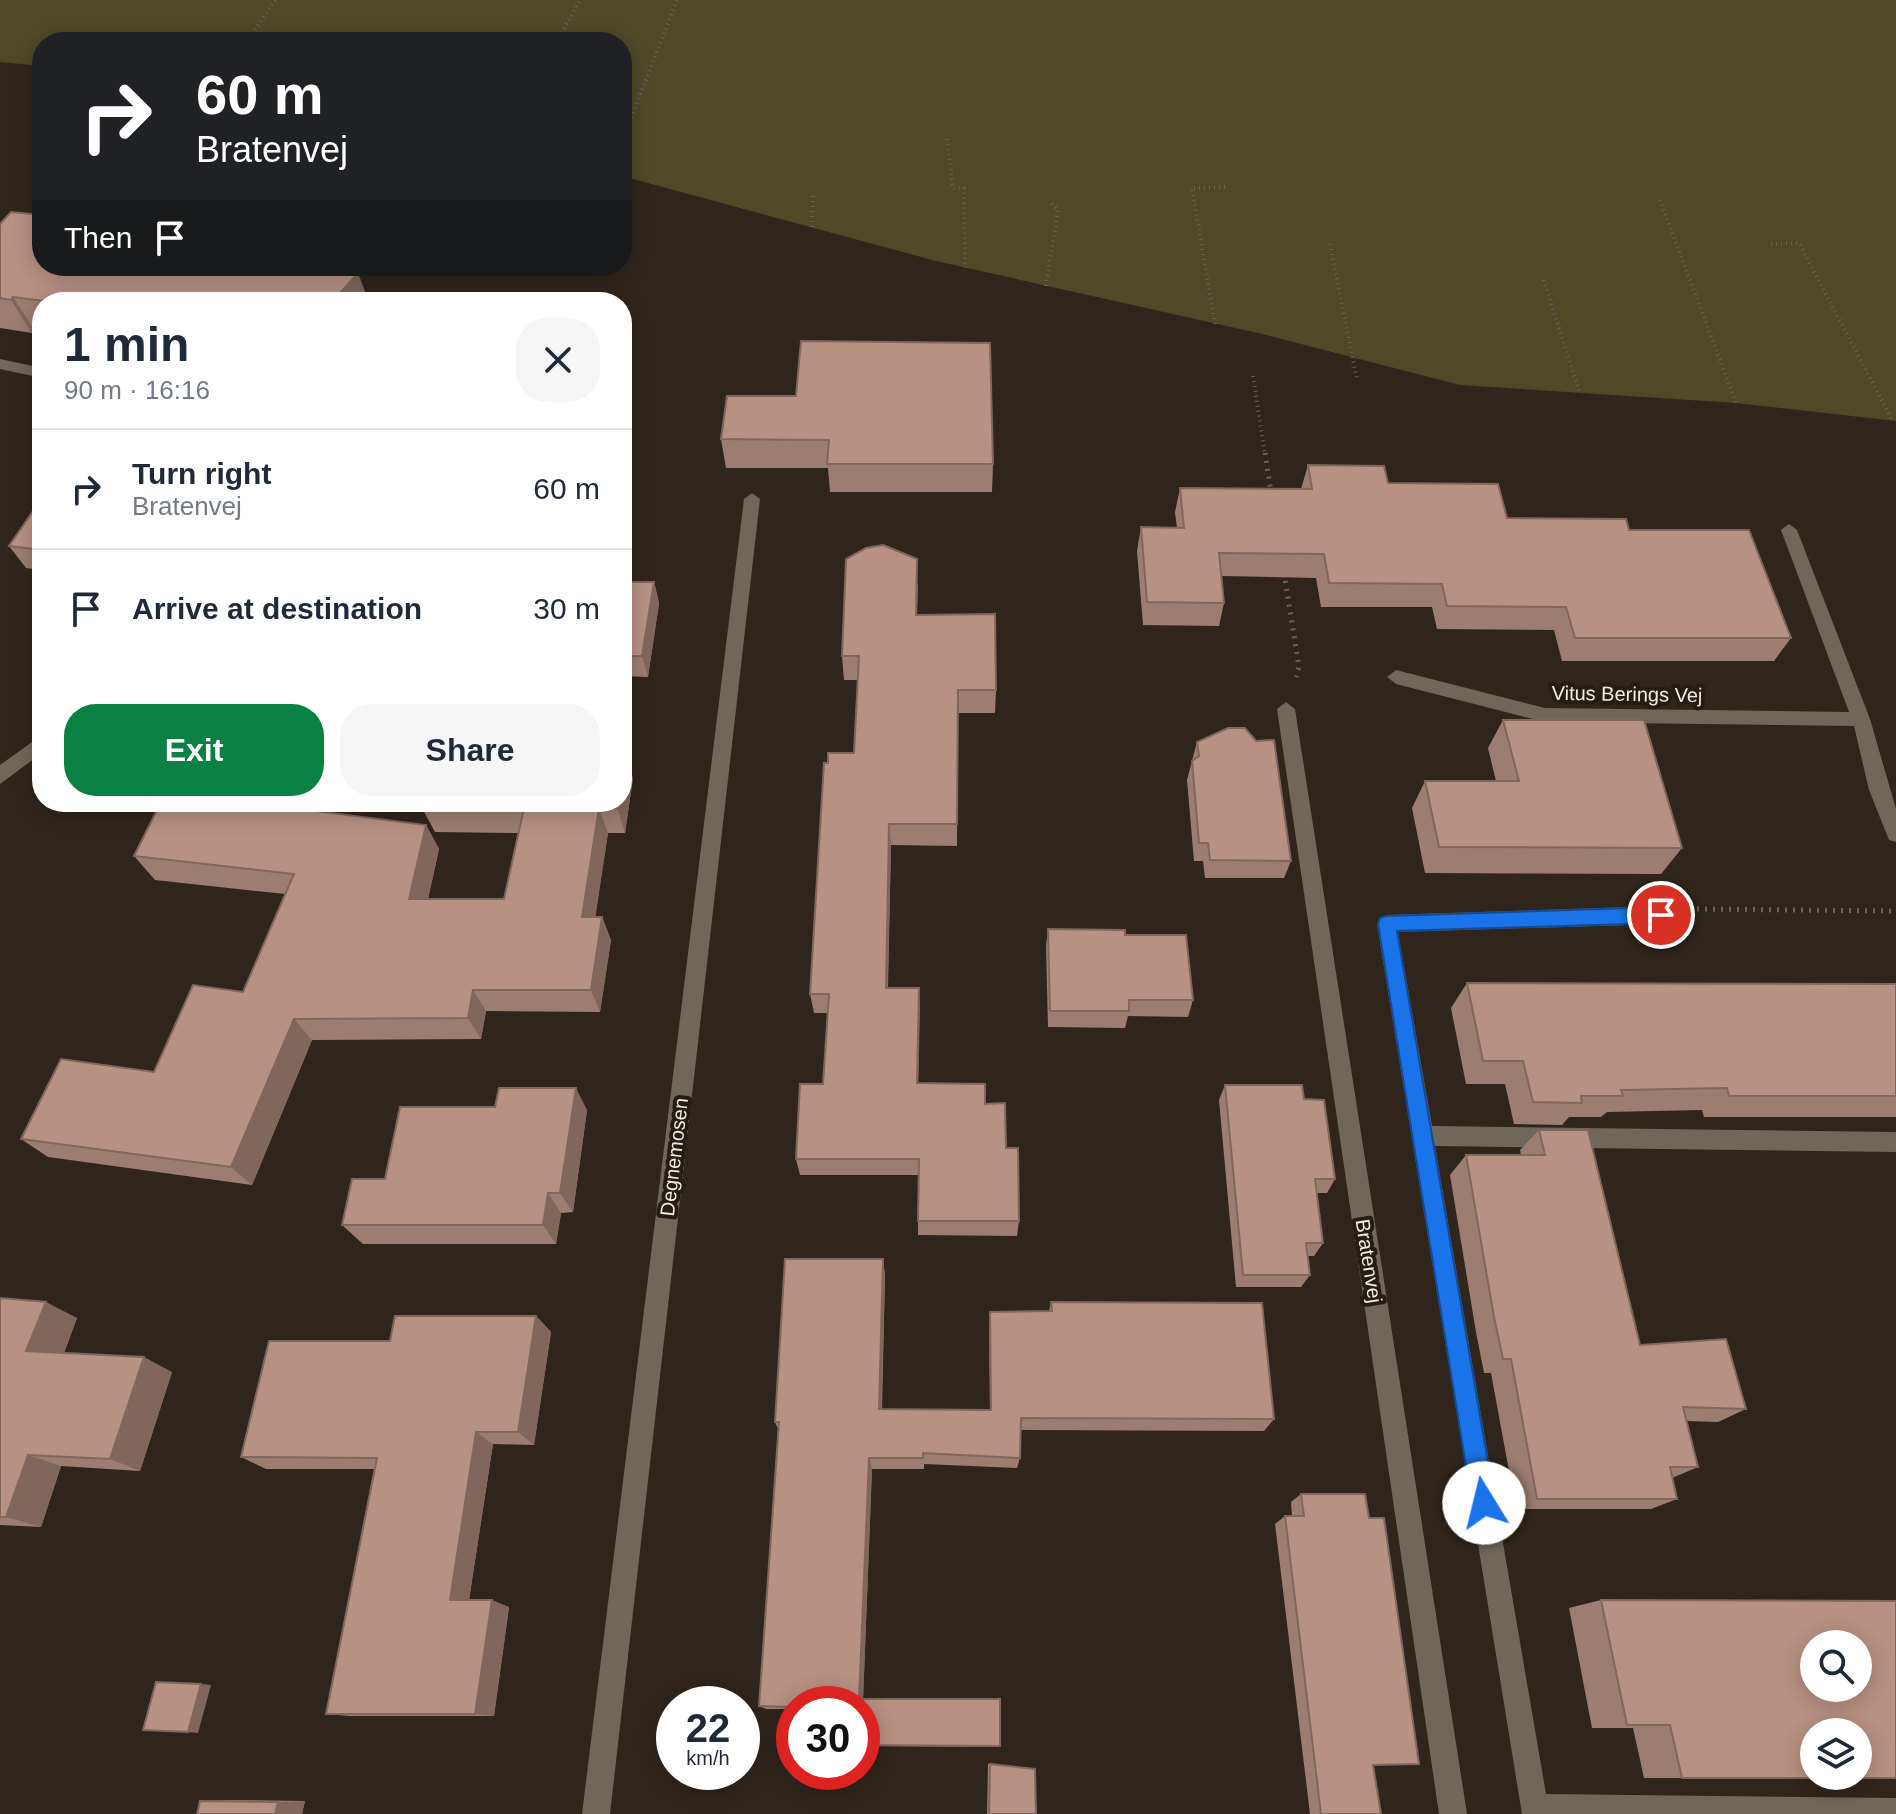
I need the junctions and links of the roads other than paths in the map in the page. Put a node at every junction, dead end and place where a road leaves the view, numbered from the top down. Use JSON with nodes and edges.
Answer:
{"nodes":[{"id":1,"x":0,"y":364,"type":"edge"},
{"id":2,"x":32,"y":371,"type":"edge"},
{"id":3,"x":752,"y":499,"type":"dead end"},
{"id":4,"x":1789,"y":530,"type":"dead end"},
{"id":5,"x":1396,"y":677,"type":"dead end"},
{"id":6,"x":1286,"y":709,"type":"road end"},
{"id":7,"x":1861,"y":719,"type":"junction"},
{"id":8,"x":32,"y":750,"type":"edge"},
{"id":9,"x":0,"y":776,"type":"edge"},
{"id":10,"x":1887,"y":790,"type":"edge"},
{"id":11,"x":1896,"y":834,"type":"edge"},
{"id":12,"x":1661,"y":915,"type":"road end"},
{"id":13,"x":1422,"y":1136,"type":"junction"},
{"id":14,"x":1896,"y":1142,"type":"edge"},
{"id":15,"x":1535,"y":1811,"type":"edge"},
{"id":16,"x":1896,"y":1812,"type":"edge"},
{"id":17,"x":596,"y":1814,"type":"edge"},
{"id":18,"x":1453,"y":1814,"type":"edge"}],
"edges":[{"from":1,"to":2,"type":"street"},
{"from":3,"to":17,"type":"street","name":"Degnemosen"},
{"from":4,"to":7,"type":"street"},
{"from":5,"to":7,"type":"street","name":"Vitus Berings Vej"},
{"from":6,"to":18,"type":"street","name":"Bratenvej"},
{"from":7,"to":10,"type":"street"},
{"from":8,"to":9,"type":"street"},
{"from":10,"to":11,"type":"street"},
{"from":12,"to":13,"type":"street"},
{"from":13,"to":14,"type":"street"},
{"from":13,"to":15,"type":"street"},
{"from":15,"to":16,"type":"street"}]}
